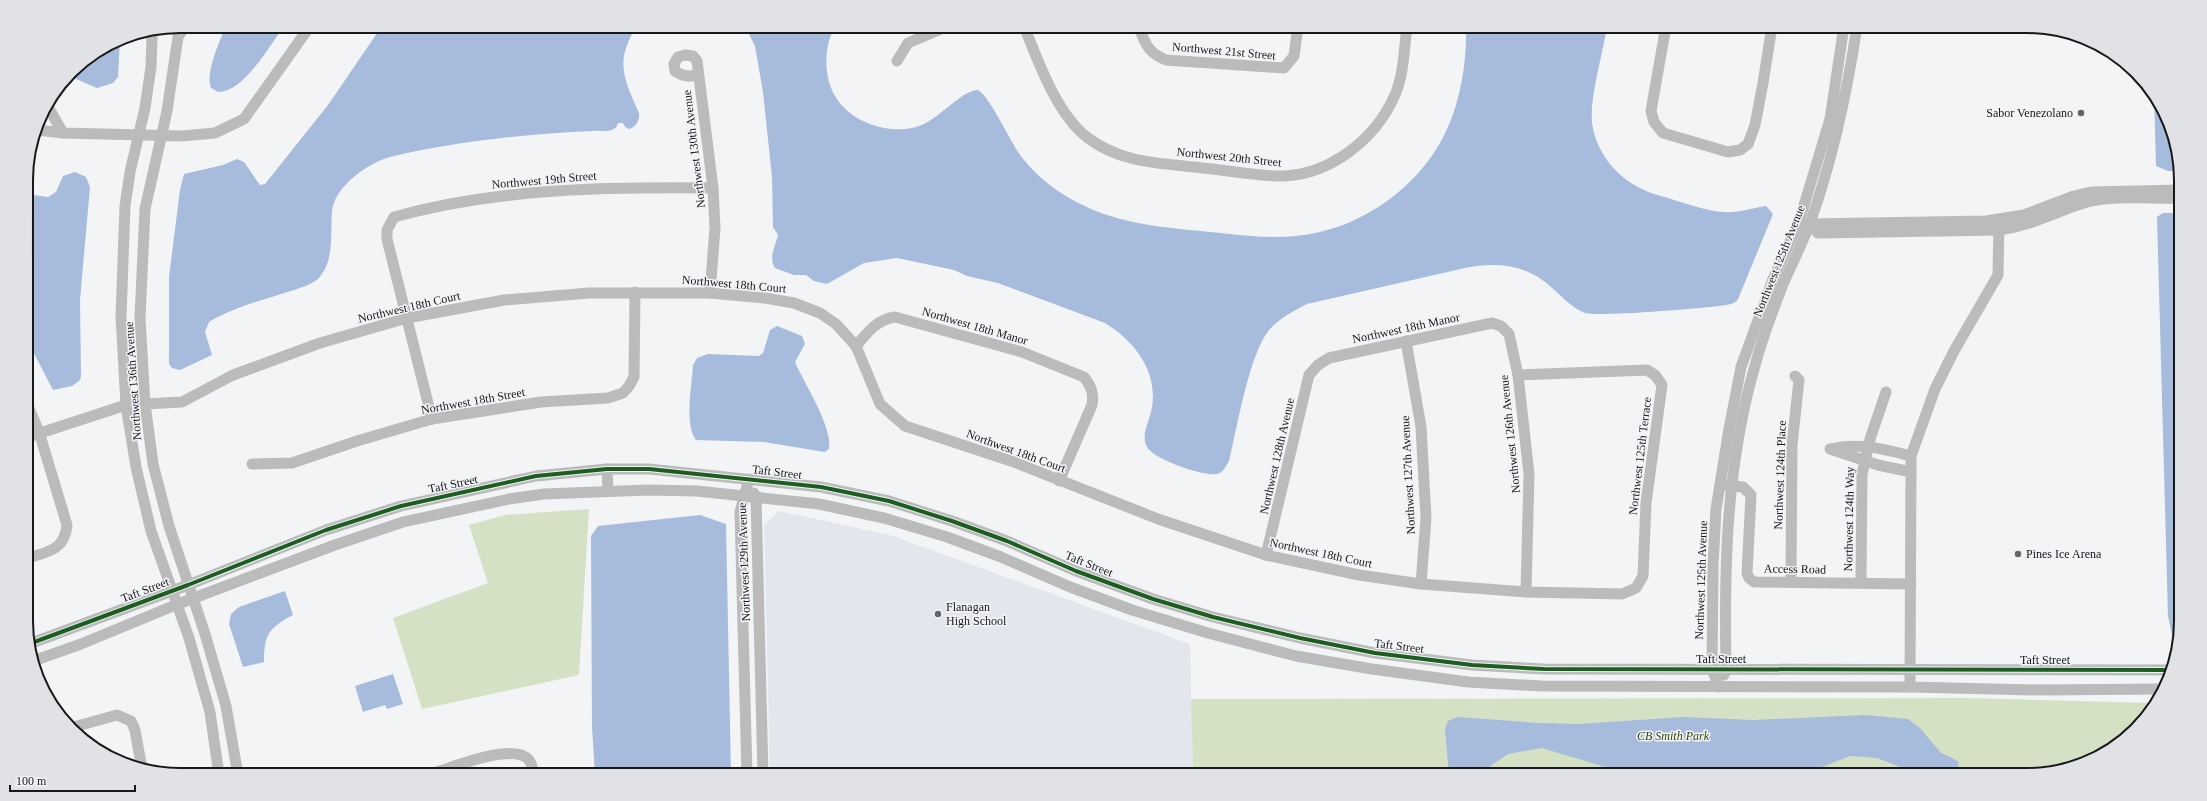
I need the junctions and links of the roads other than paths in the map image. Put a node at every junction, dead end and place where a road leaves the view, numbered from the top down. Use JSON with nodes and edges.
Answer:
{"nodes":[{"id":1,"x":180,"y":33,"type":"edge"},
{"id":2,"x":305,"y":33,"type":"edge"},
{"id":3,"x":932,"y":33,"type":"edge"},
{"id":4,"x":1027,"y":33,"type":"edge"},
{"id":5,"x":1141,"y":33,"type":"edge"},
{"id":6,"x":1297,"y":33,"type":"edge"},
{"id":7,"x":1406,"y":33,"type":"edge"},
{"id":8,"x":1665,"y":33,"type":"edge"},
{"id":9,"x":1771,"y":33,"type":"edge"},
{"id":10,"x":1843,"y":33,"type":"edge"},
{"id":11,"x":1856,"y":33,"type":"edge"},
{"id":12,"x":155,"y":35,"type":"edge"},
{"id":13,"x":897,"y":60,"type":"dead end"},
{"id":14,"x":698,"y":74,"type":"dead end"},
{"id":15,"x":50,"y":111,"type":"edge"},
{"id":16,"x":42,"y":131,"type":"edge"},
{"id":17,"x":63,"y":133,"type":"junction"},
{"id":18,"x":139,"y":135,"type":"junction"},
{"id":19,"x":161,"y":135,"type":"junction"},
{"id":20,"x":713,"y":188,"type":"junction"},
{"id":21,"x":2174,"y":191,"type":"edge"},
{"id":22,"x":2143,"y":194,"type":"junction"},
{"id":23,"x":2174,"y":197,"type":"edge"},
{"id":24,"x":1809,"y":224,"type":"junction"},
{"id":25,"x":1999,"y":225,"type":"junction"},
{"id":26,"x":635,"y":292,"type":"junction"},
{"id":27,"x":710,"y":293,"type":"junction"},
{"id":28,"x":407,"y":318,"type":"junction"},
{"id":29,"x":1501,"y":326,"type":"joint"},
{"id":30,"x":1406,"y":341,"type":"junction"},
{"id":31,"x":856,"y":346,"type":"junction"},
{"id":32,"x":1318,"y":365,"type":"joint"},
{"id":33,"x":1518,"y":375,"type":"junction"},
{"id":34,"x":1794,"y":376,"type":"dead end"},
{"id":35,"x":1886,"y":392,"type":"dead end"},
{"id":36,"x":145,"y":404,"type":"junction"},
{"id":37,"x":126,"y":405,"type":"junction"},
{"id":38,"x":33,"y":418,"type":"edge"},
{"id":39,"x":432,"y":419,"type":"junction"},
{"id":40,"x":39,"y":432,"type":"junction"},
{"id":41,"x":33,"y":435,"type":"edge"},
{"id":42,"x":1870,"y":446,"type":"junction"},
{"id":43,"x":1911,"y":456,"type":"junction"},
{"id":44,"x":1864,"y":460,"type":"junction"},
{"id":45,"x":252,"y":464,"type":"dead end"},
{"id":46,"x":607,"y":469,"type":"junction"},
{"id":47,"x":1911,"y":472,"type":"junction"},
{"id":48,"x":749,"y":479,"type":"junction"},
{"id":49,"x":1059,"y":481,"type":"junction"},
{"id":50,"x":1720,"y":485,"type":"junction"},
{"id":51,"x":1731,"y":486,"type":"junction"},
{"id":52,"x":608,"y":491,"type":"junction"},
{"id":53,"x":447,"y":495,"type":"junction"},
{"id":54,"x":743,"y":497,"type":"junction"},
{"id":55,"x":756,"y":498,"type":"junction"},
{"id":56,"x":451,"y":510,"type":"junction"},
{"id":57,"x":326,"y":530,"type":"junction"},
{"id":58,"x":1007,"y":541,"type":"junction"},
{"id":59,"x":332,"y":546,"type":"junction"},
{"id":60,"x":1266,"y":555,"type":"junction"},
{"id":61,"x":33,"y":556,"type":"edge"},
{"id":62,"x":1001,"y":556,"type":"junction"},
{"id":63,"x":1791,"y":577,"type":"dead end"},
{"id":64,"x":1861,"y":578,"type":"dead end"},
{"id":65,"x":1421,"y":584,"type":"junction"},
{"id":66,"x":1911,"y":584,"type":"junction"},
{"id":67,"x":188,"y":585,"type":"junction"},
{"id":68,"x":1636,"y":588,"type":"joint"},
{"id":69,"x":173,"y":590,"type":"junction"},
{"id":70,"x":1526,"y":592,"type":"junction"},
{"id":71,"x":193,"y":599,"type":"junction"},
{"id":72,"x":178,"y":604,"type":"junction"},
{"id":73,"x":34,"y":642,"type":"edge"},
{"id":74,"x":38,"y":660,"type":"edge"},
{"id":75,"x":1712,"y":669,"type":"junction"},
{"id":76,"x":1726,"y":669,"type":"junction"},
{"id":77,"x":1911,"y":669,"type":"junction"},
{"id":78,"x":2165,"y":670,"type":"edge"},
{"id":79,"x":1910,"y":686,"type":"junction"},
{"id":80,"x":1719,"y":687,"type":"junction"},
{"id":81,"x":2157,"y":689,"type":"edge"},
{"id":82,"x":77,"y":726,"type":"edge"},
{"id":83,"x":141,"y":763,"type":"edge"},
{"id":84,"x":218,"y":768,"type":"edge"},
{"id":85,"x":237,"y":768,"type":"edge"},
{"id":86,"x":450,"y":768,"type":"edge"},
{"id":87,"x":532,"y":768,"type":"edge"},
{"id":88,"x":747,"y":768,"type":"edge"},
{"id":89,"x":762,"y":768,"type":"edge"}],
"edges":[{"from":1,"to":19,"type":"street","name":"Northwest 136th Avenue"},
{"from":2,"to":19,"type":"street"},
{"from":3,"to":13,"type":"street"},
{"from":4,"to":7,"type":"street","name":"Northwest 20th Street"},
{"from":5,"to":6,"type":"street","name":"Northwest 21st Street"},
{"from":8,"to":9,"type":"street"},
{"from":10,"to":50,"type":"street","name":"Northwest 125th Avenue"},
{"from":11,"to":24,"type":"street","name":"Northwest 125th Avenue"},
{"from":12,"to":18,"type":"street","name":"Northwest 136th Avenue"},
{"from":14,"to":20,"type":"street","name":"Northwest 130th Avenue"},
{"from":15,"to":17,"type":"street"},
{"from":16,"to":17,"type":"street"},
{"from":17,"to":18,"type":"street"},
{"from":18,"to":19,"type":"street"},
{"from":18,"to":37,"type":"street","name":"Northwest 136th Avenue"},
{"from":19,"to":36,"type":"street","name":"Northwest 136th Avenue"},
{"from":20,"to":27,"type":"street","name":"Northwest 130th Avenue"},
{"from":20,"to":28,"type":"street","name":"Northwest 19th Street"},
{"from":21,"to":22,"type":"street"},
{"from":22,"to":23,"type":"street"},
{"from":22,"to":25,"type":"street"},
{"from":24,"to":25,"type":"street"},
{"from":24,"to":51,"type":"street","name":"Northwest 125th Avenue"},
{"from":25,"to":43,"type":"street"},
{"from":26,"to":27,"type":"street","name":"Northwest 18th Court"},
{"from":26,"to":28,"type":"street","name":"Northwest 18th Court"},
{"from":26,"to":39,"type":"street","name":"Northwest 18th Street"},
{"from":27,"to":31,"type":"street","name":"Northwest 18th Court"},
{"from":28,"to":36,"type":"street","name":"Northwest 18th Court"},
{"from":28,"to":39,"type":"street"},
{"from":29,"to":30,"type":"street","name":"Northwest 18th Manor"},
{"from":29,"to":33,"type":"street","name":"Northwest 126th Avenue"},
{"from":30,"to":32,"type":"street","name":"Northwest 18th Manor"},
{"from":30,"to":65,"type":"street","name":"Northwest 127th Avenue"},
{"from":31,"to":49,"type":"street","name":"Northwest 18th Court"},
{"from":31,"to":49,"type":"street","name":"Northwest 18th Manor"},
{"from":32,"to":60,"type":"street","name":"Northwest 128th Avenue"},
{"from":33,"to":68,"type":"street","name":"Northwest 125th Terrace"},
{"from":33,"to":70,"type":"street","name":"Northwest 126th Avenue"},
{"from":34,"to":63,"type":"street","name":"Northwest 124th Place"},
{"from":35,"to":42,"type":"street","name":"Northwest 124th Way"},
{"from":36,"to":37,"type":"street","name":"Northwest 18th Court"},
{"from":36,"to":67,"type":"street","name":"Northwest 136th Avenue"},
{"from":37,"to":40,"type":"street","name":"Northwest 18th Court"},
{"from":37,"to":69,"type":"street","name":"Northwest 136th Avenue"},
{"from":38,"to":40,"type":"street"},
{"from":39,"to":45,"type":"street","name":"Northwest 18th Street"},
{"from":40,"to":41,"type":"street","name":"Northwest 18th Court"},
{"from":40,"to":61,"type":"street"},
{"from":42,"to":43,"type":"street"},
{"from":42,"to":44,"type":"street","name":"Northwest 124th Way"},
{"from":42,"to":44,"type":"street"},
{"from":43,"to":47,"type":"street"},
{"from":44,"to":47,"type":"street"},
{"from":44,"to":64,"type":"street","name":"Northwest 124th Way"},
{"from":46,"to":48,"type":"street","name":"Taft Street"},
{"from":46,"to":52,"type":"street"},
{"from":46,"to":53,"type":"street","name":"Taft Street"},
{"from":47,"to":66,"type":"street"},
{"from":48,"to":54,"type":"street","name":"Northwest 129th Avenue"},
{"from":48,"to":55,"type":"street","name":"Northwest 129th Avenue"},
{"from":48,"to":58,"type":"street","name":"Taft Street"},
{"from":49,"to":60,"type":"street","name":"Northwest 18th Court"},
{"from":50,"to":51,"type":"street","name":"Access Road"},
{"from":50,"to":75,"type":"street","name":"Northwest 125th Avenue"},
{"from":51,"to":66,"type":"street","name":"Access Road"},
{"from":51,"to":76,"type":"street","name":"Northwest 125th Avenue"},
{"from":52,"to":54,"type":"street","name":"Taft Street"},
{"from":52,"to":56,"type":"street","name":"Taft Street"},
{"from":53,"to":56,"type":"street"},
{"from":53,"to":57,"type":"street","name":"Taft Street"},
{"from":54,"to":55,"type":"street","name":"Taft Street"},
{"from":54,"to":88,"type":"street","name":"Northwest 129th Avenue"},
{"from":55,"to":62,"type":"street","name":"Taft Street"},
{"from":55,"to":89,"type":"street","name":"Northwest 129th Avenue"},
{"from":56,"to":59,"type":"street","name":"Taft Street"},
{"from":57,"to":59,"type":"street"},
{"from":57,"to":67,"type":"street","name":"Taft Street"},
{"from":58,"to":62,"type":"street"},
{"from":58,"to":75,"type":"street","name":"Taft Street"},
{"from":59,"to":71,"type":"street","name":"Taft Street"},
{"from":60,"to":65,"type":"street","name":"Northwest 18th Court"},
{"from":62,"to":80,"type":"street","name":"Taft Street"},
{"from":65,"to":70,"type":"street","name":"Northwest 18th Court"},
{"from":66,"to":77,"type":"street"},
{"from":67,"to":69,"type":"street","name":"Taft Street"},
{"from":67,"to":71,"type":"street","name":"Northwest 136th Avenue"},
{"from":68,"to":70,"type":"street","name":"Northwest 18th Court"},
{"from":69,"to":72,"type":"street","name":"Northwest 136th Avenue"},
{"from":69,"to":73,"type":"street","name":"Taft Street"},
{"from":71,"to":72,"type":"street","name":"Taft Street"},
{"from":71,"to":85,"type":"street","name":"Northwest 136th Avenue"},
{"from":72,"to":74,"type":"street","name":"Taft Street"},
{"from":72,"to":84,"type":"street","name":"Northwest 136th Avenue"},
{"from":75,"to":76,"type":"street","name":"Taft Street"},
{"from":75,"to":80,"type":"street","name":"Northwest 125th Avenue"},
{"from":76,"to":77,"type":"street","name":"Taft Street"},
{"from":76,"to":80,"type":"street","name":"Northwest 125th Avenue"},
{"from":77,"to":78,"type":"street","name":"Taft Street"},
{"from":77,"to":79,"type":"street"},
{"from":79,"to":80,"type":"street","name":"Taft Street"},
{"from":79,"to":81,"type":"street","name":"Taft Street"},
{"from":82,"to":83,"type":"street"},
{"from":86,"to":87,"type":"street"}]}
